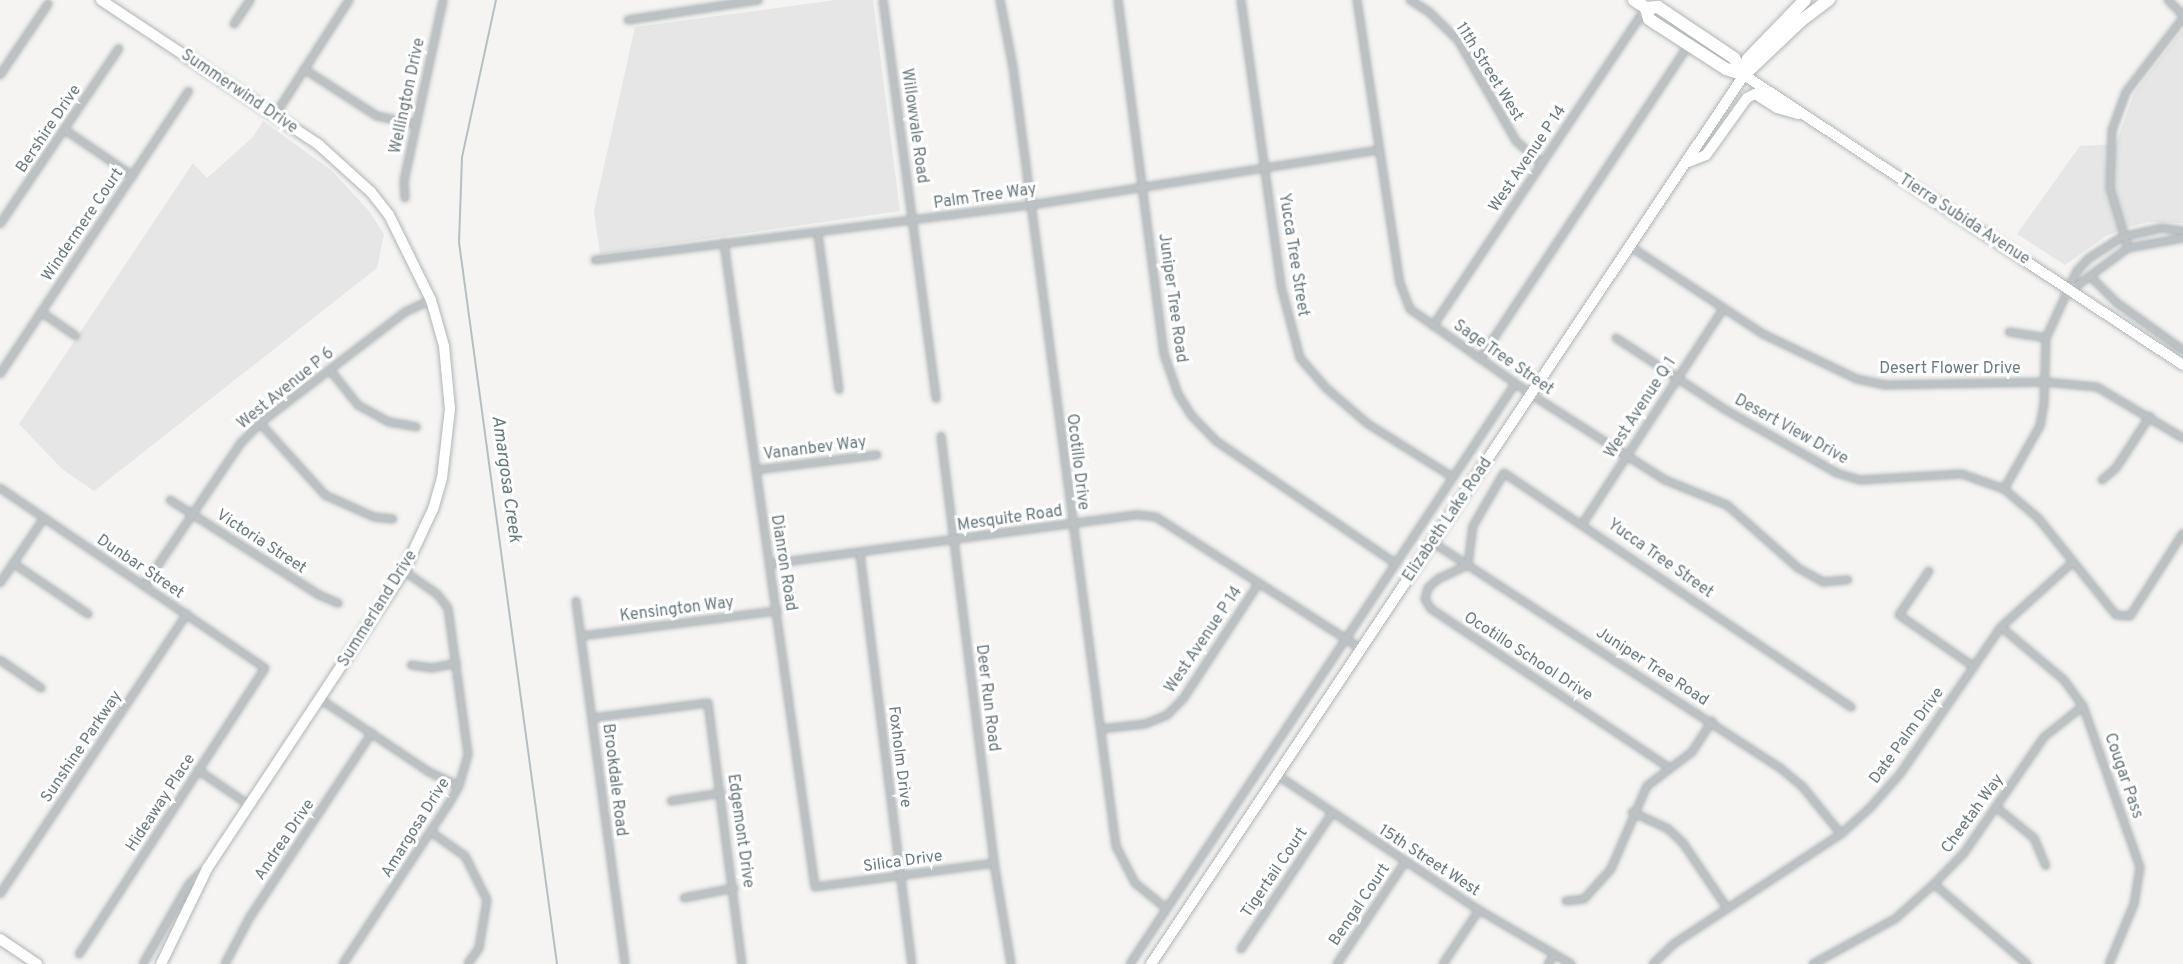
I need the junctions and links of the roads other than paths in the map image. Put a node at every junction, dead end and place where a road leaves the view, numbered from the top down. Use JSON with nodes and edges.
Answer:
{"nodes":[{"id":1,"x":101,"y":0,"type":"edge"},
{"id":2,"x":250,"y":0,"type":"edge"},
{"id":3,"x":349,"y":0,"type":"edge"},
{"id":4,"x":443,"y":0,"type":"edge"},
{"id":5,"x":758,"y":0,"type":"edge"},
{"id":6,"x":883,"y":0,"type":"edge"},
{"id":7,"x":1000,"y":0,"type":"edge"},
{"id":8,"x":1118,"y":0,"type":"edge"},
{"id":9,"x":1240,"y":0,"type":"edge"},
{"id":10,"x":1357,"y":0,"type":"edge"},
{"id":11,"x":1410,"y":0,"type":"edge"},
{"id":12,"x":1634,"y":0,"type":"edge"},
{"id":13,"x":1805,"y":0,"type":"edge"},
{"id":14,"x":1829,"y":0,"type":"edge"},
{"id":15,"x":2168,"y":0,"type":"edge"},
{"id":16,"x":708,"y":3,"type":"edge"},
{"id":17,"x":48,"y":4,"type":"dead end"},
{"id":18,"x":1646,"y":8,"type":"junction"},
{"id":19,"x":2183,"y":16,"type":"edge"},
{"id":20,"x":628,"y":20,"type":"dead end"},
{"id":21,"x":234,"y":24,"type":"dead end"},
{"id":22,"x":1689,"y":45,"type":"junction"},
{"id":23,"x":119,"y":48,"type":"dead end"},
{"id":24,"x":304,"y":69,"type":"junction"},
{"id":25,"x":0,"y":74,"type":"edge"},
{"id":26,"x":1744,"y":75,"type":"junction"},
{"id":27,"x":189,"y":91,"type":"dead end"},
{"id":28,"x":275,"y":115,"type":"junction"},
{"id":29,"x":1810,"y":118,"type":"junction"},
{"id":30,"x":416,"y":124,"type":"junction"},
{"id":31,"x":65,"y":130,"type":"junction"},
{"id":32,"x":1378,"y":150,"type":"junction"},
{"id":33,"x":1688,"y":162,"type":"junction"},
{"id":34,"x":1541,"y":163,"type":"junction"},
{"id":35,"x":1267,"y":168,"type":"junction"},
{"id":36,"x":133,"y":176,"type":"junction"},
{"id":37,"x":1143,"y":187,"type":"junction"},
{"id":38,"x":371,"y":192,"type":"joint"},
{"id":39,"x":405,"y":198,"type":"dead end"},
{"id":40,"x":1031,"y":205,"type":"junction"},
{"id":41,"x":914,"y":221,"type":"junction"},
{"id":42,"x":0,"y":224,"type":"edge"},
{"id":43,"x":2183,"y":231,"type":"edge"},
{"id":44,"x":818,"y":234,"type":"junction"},
{"id":45,"x":2122,"y":237,"type":"junction"},
{"id":46,"x":2183,"y":237,"type":"edge"},
{"id":47,"x":724,"y":243,"type":"junction"},
{"id":48,"x":1631,"y":247,"type":"junction"},
{"id":49,"x":2128,"y":248,"type":"junction"},
{"id":50,"x":595,"y":260,"type":"dead end"},
{"id":51,"x":2090,"y":276,"type":"junction"},
{"id":52,"x":2070,"y":290,"type":"junction"},
{"id":53,"x":431,"y":300,"type":"junction"},
{"id":54,"x":1723,"y":309,"type":"junction"},
{"id":55,"x":41,"y":312,"type":"junction"},
{"id":56,"x":1433,"y":326,"type":"junction"},
{"id":57,"x":2009,"y":332,"type":"dead end"},
{"id":58,"x":76,"y":336,"type":"dead end"},
{"id":59,"x":1616,"y":338,"type":"dead end"},
{"id":60,"x":2046,"y":338,"type":"junction"},
{"id":61,"x":2183,"y":350,"type":"edge"},
{"id":62,"x":1480,"y":359,"type":"junction"},
{"id":63,"x":2183,"y":365,"type":"edge"},
{"id":64,"x":330,"y":370,"type":"junction"},
{"id":65,"x":0,"y":375,"type":"edge"},
{"id":66,"x":1677,"y":379,"type":"junction"},
{"id":67,"x":2045,"y":382,"type":"junction"},
{"id":68,"x":1515,"y":384,"type":"junction"},
{"id":69,"x":839,"y":390,"type":"dead end"},
{"id":70,"x":1532,"y":395,"type":"junction"},
{"id":71,"x":936,"y":398,"type":"dead end"},
{"id":72,"x":2150,"y":416,"type":"junction"},
{"id":73,"x":260,"y":423,"type":"junction"},
{"id":74,"x":417,"y":427,"type":"dead end"},
{"id":75,"x":941,"y":436,"type":"dead end"},
{"id":76,"x":2183,"y":438,"type":"edge"},
{"id":77,"x":877,"y":455,"type":"dead end"},
{"id":78,"x":1626,"y":455,"type":"junction"},
{"id":79,"x":756,"y":470,"type":"junction"},
{"id":80,"x":1451,"y":476,"type":"junction"},
{"id":81,"x":2102,"y":480,"type":"dead end"},
{"id":82,"x":0,"y":488,"type":"edge"},
{"id":83,"x":2004,"y":489,"type":"junction"},
{"id":84,"x":170,"y":500,"type":"dead end"},
{"id":85,"x":193,"y":514,"type":"junction"},
{"id":86,"x":44,"y":518,"type":"junction"},
{"id":87,"x":393,"y":519,"type":"dead end"},
{"id":88,"x":1583,"y":523,"type":"junction"},
{"id":89,"x":1071,"y":524,"type":"junction"},
{"id":90,"x":2183,"y":533,"type":"edge"},
{"id":91,"x":954,"y":541,"type":"junction"},
{"id":92,"x":1432,"y":542,"type":"junction"},
{"id":93,"x":860,"y":554,"type":"junction"},
{"id":94,"x":2073,"y":562,"type":"junction"},
{"id":95,"x":13,"y":563,"type":"junction"},
{"id":96,"x":1395,"y":563,"type":"junction"},
{"id":97,"x":769,"y":564,"type":"junction"},
{"id":98,"x":1468,"y":565,"type":"junction"},
{"id":99,"x":404,"y":571,"type":"junction"},
{"id":100,"x":1929,"y":571,"type":"dead end"},
{"id":101,"x":1848,"y":580,"type":"dead end"},
{"id":102,"x":0,"y":583,"type":"edge"},
{"id":103,"x":1259,"y":583,"type":"junction"},
{"id":104,"x":144,"y":586,"type":"junction"},
{"id":105,"x":576,"y":601,"type":"dead end"},
{"id":106,"x":338,"y":603,"type":"dead end"},
{"id":107,"x":777,"y":611,"type":"junction"},
{"id":108,"x":187,"y":614,"type":"junction"},
{"id":109,"x":88,"y":615,"type":"dead end"},
{"id":110,"x":2001,"y":627,"type":"junction"},
{"id":111,"x":581,"y":636,"type":"junction"},
{"id":112,"x":1345,"y":638,"type":"junction"},
{"id":113,"x":1362,"y":649,"type":"junction"},
{"id":114,"x":0,"y":660,"type":"edge"},
{"id":115,"x":458,"y":663,"type":"junction"},
{"id":116,"x":411,"y":665,"type":"dead end"},
{"id":117,"x":1973,"y":666,"type":"junction"},
{"id":118,"x":265,"y":668,"type":"joint"},
{"id":119,"x":41,"y":688,"type":"dead end"},
{"id":120,"x":320,"y":699,"type":"junction"},
{"id":121,"x":2083,"y":706,"type":"junction"},
{"id":122,"x":1851,"y":707,"type":"dead end"},
{"id":123,"x":592,"y":717,"type":"junction"},
{"id":124,"x":1712,"y":721,"type":"junction"},
{"id":125,"x":1101,"y":729,"type":"junction"},
{"id":126,"x":372,"y":733,"type":"junction"},
{"id":127,"x":1668,"y":767,"type":"junction"},
{"id":128,"x":198,"y":770,"type":"junction"},
{"id":129,"x":1277,"y":775,"type":"junction"},
{"id":130,"x":459,"y":786,"type":"junction"},
{"id":131,"x":721,"y":793,"type":"junction"},
{"id":132,"x":671,"y":801,"type":"dead end"},
{"id":133,"x":249,"y":805,"type":"junction"},
{"id":134,"x":1996,"y":807,"type":"junction"},
{"id":135,"x":1632,"y":812,"type":"junction"},
{"id":136,"x":1332,"y":813,"type":"junction"},
{"id":137,"x":432,"y":832,"type":"junction"},
{"id":138,"x":1841,"y":834,"type":"junction"},
{"id":139,"x":212,"y":861,"type":"junction"},
{"id":140,"x":1405,"y":862,"type":"junction"},
{"id":141,"x":994,"y":863,"type":"junction"},
{"id":142,"x":2046,"y":866,"type":"dead end"},
{"id":143,"x":900,"y":877,"type":"junction"},
{"id":144,"x":1934,"y":884,"type":"junction"},
{"id":145,"x":815,"y":887,"type":"joint"},
{"id":146,"x":734,"y":888,"type":"junction"},
{"id":147,"x":0,"y":894,"type":"edge"},
{"id":148,"x":684,"y":898,"type":"dead end"},
{"id":149,"x":1566,"y":902,"type":"dead end"},
{"id":150,"x":1727,"y":908,"type":"junction"},
{"id":151,"x":1167,"y":909,"type":"junction"},
{"id":152,"x":1479,"y":910,"type":"junction"},
{"id":153,"x":0,"y":939,"type":"edge"},
{"id":154,"x":1241,"y":949,"type":"dead end"},
{"id":155,"x":79,"y":954,"type":"dead end"},
{"id":156,"x":1555,"y":954,"type":"junction"},
{"id":157,"x":37,"y":964,"type":"edge"},
{"id":158,"x":144,"y":964,"type":"edge"},
{"id":159,"x":160,"y":964,"type":"edge"},
{"id":160,"x":225,"y":964,"type":"edge"},
{"id":161,"x":343,"y":964,"type":"edge"},
{"id":162,"x":468,"y":964,"type":"edge"},
{"id":163,"x":625,"y":964,"type":"edge"},
{"id":164,"x":742,"y":964,"type":"edge"},
{"id":165,"x":912,"y":964,"type":"edge"},
{"id":166,"x":1011,"y":964,"type":"edge"},
{"id":167,"x":1130,"y":964,"type":"edge"},
{"id":168,"x":1151,"y":964,"type":"edge"},
{"id":169,"x":1337,"y":964,"type":"edge"},
{"id":170,"x":1443,"y":964,"type":"edge"},
{"id":171,"x":1548,"y":964,"type":"edge"},
{"id":172,"x":1570,"y":964,"type":"edge"},
{"id":173,"x":1653,"y":964,"type":"edge"},
{"id":174,"x":1813,"y":964,"type":"edge"},
{"id":175,"x":2027,"y":964,"type":"edge"},
{"id":176,"x":2109,"y":964,"type":"edge"}],
"edges":[{"from":1,"to":28,"type":"main road","name":"Summerwind Drive"},
{"from":2,"to":21,"type":"street"},
{"from":3,"to":24,"type":"street"},
{"from":4,"to":30,"type":"street","name":"Wellington Drive"},
{"from":5,"to":16,"type":"street"},
{"from":6,"to":41,"type":"street","name":"Willowvale Road"},
{"from":7,"to":40,"type":"street","name":"Ocotillo Drive"},
{"from":8,"to":37,"type":"street","name":"Juniper Tree Road"},
{"from":9,"to":35,"type":"street","name":"Yucca Tree Street"},
{"from":10,"to":32,"type":"street","name":"Sage Tree Street"},
{"from":11,"to":34,"type":"street","name":"11th Street West"},
{"from":12,"to":18,"type":"main road"},
{"from":13,"to":26,"type":"main road"},
{"from":14,"to":26,"type":"main road"},
{"from":15,"to":19,"type":"street"},
{"from":16,"to":20,"type":"street"},
{"from":17,"to":25,"type":"street"},
{"from":18,"to":22,"type":"main road"},
{"from":18,"to":26,"type":"main road"},
{"from":18,"to":34,"type":"street","name":"West Avenue P 14"},
{"from":19,"to":45,"type":"street"},
{"from":22,"to":26,"type":"main road"},
{"from":22,"to":62,"type":"street"},
{"from":23,"to":31,"type":"street","name":"Bershire Drive"},
{"from":24,"to":28,"type":"street"},
{"from":24,"to":30,"type":"street"},
{"from":26,"to":29,"type":"main road","name":"Tierra Subida Avenue"},
{"from":26,"to":33,"type":"main road","name":"Elizabeth Lake Road"},
{"from":27,"to":36,"type":"street","name":"Windermere Court"},
{"from":28,"to":38,"type":"main road","name":"Summerwind Drive"},
{"from":29,"to":33,"type":"main road"},
{"from":29,"to":52,"type":"main road","name":"Tierra Subida Avenue"},
{"from":30,"to":39,"type":"street","name":"Wellington Drive"},
{"from":31,"to":36,"type":"street"},
{"from":31,"to":42,"type":"street","name":"Bershire Drive"},
{"from":32,"to":35,"type":"street","name":"Palm Tree Way"},
{"from":32,"to":56,"type":"street","name":"Sage Tree Street"},
{"from":33,"to":48,"type":"main road","name":"Elizabeth Lake Road"},
{"from":34,"to":56,"type":"street","name":"West Avenue P 14"},
{"from":35,"to":37,"type":"street","name":"Palm Tree Way"},
{"from":35,"to":80,"type":"street","name":"Yucca Tree Street"},
{"from":36,"to":55,"type":"street","name":"Windermere Court"},
{"from":37,"to":40,"type":"street","name":"Palm Tree Way"},
{"from":37,"to":96,"type":"street","name":"Juniper Tree Road"},
{"from":38,"to":53,"type":"main road","name":"Summerland Drive"},
{"from":40,"to":41,"type":"street","name":"Palm Tree Way"},
{"from":40,"to":89,"type":"street","name":"Ocotillo Drive"},
{"from":41,"to":44,"type":"street","name":"Palm Tree Way"},
{"from":41,"to":71,"type":"street","name":"Willowvale Road"},
{"from":43,"to":45,"type":"street"},
{"from":44,"to":47,"type":"street","name":"Palm Tree Way"},
{"from":44,"to":69,"type":"street"},
{"from":45,"to":49,"type":"street"},
{"from":45,"to":52,"type":"street"},
{"from":46,"to":49,"type":"street"},
{"from":47,"to":50,"type":"street","name":"Palm Tree Way"},
{"from":47,"to":79,"type":"street","name":"Dianron Road"},
{"from":48,"to":54,"type":"street","name":"Desert Flower Drive"},
{"from":48,"to":70,"type":"main road","name":"Elizabeth Lake Road"},
{"from":49,"to":51,"type":"street"},
{"from":51,"to":52,"type":"street"},
{"from":51,"to":61,"type":"street"},
{"from":52,"to":60,"type":"street"},
{"from":52,"to":63,"type":"main road","name":"Tierra Subida Avenue"},
{"from":53,"to":64,"type":"street","name":"West Avenue P 6"},
{"from":53,"to":99,"type":"main road","name":"Summerland Drive"},
{"from":54,"to":66,"type":"street","name":"West Avenue Q 1"},
{"from":54,"to":67,"type":"street","name":"Desert Flower Drive"},
{"from":55,"to":58,"type":"street"},
{"from":55,"to":65,"type":"street","name":"Windermere Court"},
{"from":56,"to":62,"type":"street","name":"Sage Tree Street"},
{"from":57,"to":60,"type":"street"},
{"from":59,"to":66,"type":"street","name":"Desert View Drive"},
{"from":60,"to":67,"type":"street"},
{"from":62,"to":68,"type":"street","name":"Sage Tree Street"},
{"from":64,"to":73,"type":"street","name":"West Avenue P 6"},
{"from":64,"to":74,"type":"street"},
{"from":66,"to":78,"type":"street","name":"West Avenue Q 1"},
{"from":66,"to":83,"type":"street","name":"Desert View Drive"},
{"from":67,"to":72,"type":"street","name":"Desert Flower Drive"},
{"from":67,"to":83,"type":"street"},
{"from":68,"to":70,"type":"street","name":"Sage Tree Street"},
{"from":68,"to":80,"type":"street"},
{"from":70,"to":78,"type":"street","name":"Sage Tree Street"},
{"from":70,"to":92,"type":"main road","name":"Elizabeth Lake Road"},
{"from":72,"to":76,"type":"street","name":"Desert Flower Drive"},
{"from":72,"to":81,"type":"street"},
{"from":73,"to":85,"type":"street","name":"West Avenue P 6"},
{"from":73,"to":87,"type":"street"},
{"from":75,"to":91,"type":"street","name":"Deer Run Road"},
{"from":77,"to":79,"type":"street","name":"Vananbev Way"},
{"from":78,"to":88,"type":"street","name":"West Avenue Q 1"},
{"from":78,"to":101,"type":"street","name":"Sage Tree Street"},
{"from":79,"to":97,"type":"street","name":"Dianron Road"},
{"from":80,"to":96,"type":"street"},
{"from":82,"to":86,"type":"street","name":"Dunbar Street"},
{"from":83,"to":94,"type":"street","name":"Desert View Drive"},
{"from":84,"to":85,"type":"street","name":"Victoria Street"},
{"from":85,"to":104,"type":"street","name":"West Avenue P 6"},
{"from":85,"to":106,"type":"street","name":"Victoria Street"},
{"from":86,"to":95,"type":"street"},
{"from":86,"to":104,"type":"street","name":"Dunbar Street"},
{"from":88,"to":98,"type":"street","name":"Yucca Tree Street"},
{"from":88,"to":122,"type":"street","name":"Yucca Tree Street"},
{"from":89,"to":91,"type":"street","name":"Mesquite Road"},
{"from":89,"to":103,"type":"street","name":"Mesquite Road"},
{"from":89,"to":125,"type":"street","name":"Ocotillo Drive"},
{"from":90,"to":94,"type":"street","name":"Desert View Drive"},
{"from":91,"to":93,"type":"street","name":"Mesquite Road"},
{"from":91,"to":141,"type":"street","name":"Deer Run Road"},
{"from":92,"to":98,"type":"street","name":"Juniper Tree Road"},
{"from":92,"to":113,"type":"main road","name":"Elizabeth Lake Road"},
{"from":93,"to":97,"type":"street","name":"Mesquite Road"},
{"from":93,"to":143,"type":"street","name":"Foxholm Drive"},
{"from":94,"to":110,"type":"street","name":"Date Palm Drive"},
{"from":95,"to":102,"type":"street"},
{"from":95,"to":109,"type":"street"},
{"from":96,"to":112,"type":"street"},
{"from":97,"to":107,"type":"street","name":"Dianron Road"},
{"from":98,"to":124,"type":"street","name":"Juniper Tree Road"},
{"from":98,"to":127,"type":"street","name":"Ocotillo School Drive"},
{"from":99,"to":115,"type":"street","name":"Amargosa Drive"},
{"from":99,"to":120,"type":"main road","name":"Summerland Drive"},
{"from":100,"to":117,"type":"street"},
{"from":103,"to":112,"type":"street","name":"Mesquite Road"},
{"from":103,"to":125,"type":"street","name":"West Avenue P 14"},
{"from":104,"to":108,"type":"street","name":"Dunbar Street"},
{"from":105,"to":111,"type":"street","name":"Brookdale Road"},
{"from":107,"to":111,"type":"street","name":"Kensington Way"},
{"from":107,"to":145,"type":"street","name":"Dianron Road"},
{"from":108,"to":118,"type":"street","name":"Dunbar Street"},
{"from":108,"to":147,"type":"street","name":"Sunshine Parkway"},
{"from":110,"to":117,"type":"street","name":"Date Palm Drive"},
{"from":110,"to":121,"type":"street","name":"Cougar Pass"},
{"from":111,"to":123,"type":"street","name":"Brookdale Road"},
{"from":112,"to":113,"type":"street","name":"Mesquite Road"},
{"from":112,"to":151,"type":"street"},
{"from":113,"to":129,"type":"main road","name":"Elizabeth Lake Road"},
{"from":114,"to":119,"type":"street"},
{"from":115,"to":116,"type":"street"},
{"from":115,"to":130,"type":"street","name":"Amargosa Drive"},
{"from":117,"to":138,"type":"street","name":"Date Palm Drive"},
{"from":118,"to":128,"type":"street","name":"Hideaway Place"},
{"from":120,"to":126,"type":"street"},
{"from":120,"to":133,"type":"main road","name":"Summerland Drive"},
{"from":121,"to":134,"type":"street","name":"Cheetah Way"},
{"from":121,"to":176,"type":"street","name":"Cougar Pass"},
{"from":123,"to":131,"type":"street","name":"Edgemont Drive"},
{"from":123,"to":163,"type":"street","name":"Brookdale Road"},
{"from":124,"to":127,"type":"street"},
{"from":124,"to":138,"type":"street","name":"Juniper Tree Road"},
{"from":125,"to":151,"type":"street","name":"Ocotillo Drive"},
{"from":126,"to":130,"type":"street"},
{"from":126,"to":160,"type":"street","name":"Andrea Drive"},
{"from":127,"to":135,"type":"street"},
{"from":128,"to":133,"type":"street"},
{"from":128,"to":155,"type":"street","name":"Hideaway Place"},
{"from":129,"to":136,"type":"street","name":"15th Street West"},
{"from":129,"to":168,"type":"main road","name":"Elizabeth Lake Road"},
{"from":130,"to":137,"type":"street","name":"Amargosa Drive"},
{"from":131,"to":132,"type":"street"},
{"from":131,"to":146,"type":"street","name":"Edgemont Drive"},
{"from":133,"to":139,"type":"main road","name":"Summerland Drive"},
{"from":134,"to":142,"type":"street"},
{"from":134,"to":144,"type":"street","name":"Cheetah Way"},
{"from":135,"to":149,"type":"street"},
{"from":135,"to":150,"type":"street"},
{"from":136,"to":140,"type":"street","name":"15th Street West"},
{"from":136,"to":154,"type":"street","name":"Tigertail Court"},
{"from":137,"to":161,"type":"street","name":"Amargosa Drive"},
{"from":137,"to":162,"type":"street"},
{"from":138,"to":150,"type":"street","name":"Date Palm Drive"},
{"from":139,"to":158,"type":"street"},
{"from":139,"to":159,"type":"main road","name":"Summerland Drive"},
{"from":140,"to":152,"type":"street","name":"15th Street West"},
{"from":140,"to":169,"type":"street","name":"Bengal Court"},
{"from":141,"to":143,"type":"street","name":"Silica Drive"},
{"from":141,"to":166,"type":"street","name":"Deer Run Road"},
{"from":143,"to":145,"type":"street","name":"Silica Drive"},
{"from":143,"to":165,"type":"street","name":"Foxholm Drive"},
{"from":144,"to":174,"type":"street","name":"Cheetah Way"},
{"from":144,"to":175,"type":"street"},
{"from":146,"to":148,"type":"street"},
{"from":146,"to":164,"type":"street","name":"Edgemont Drive"},
{"from":150,"to":173,"type":"street","name":"Date Palm Drive"},
{"from":151,"to":167,"type":"street"},
{"from":152,"to":156,"type":"street","name":"15th Street West"},
{"from":152,"to":170,"type":"street"},
{"from":153,"to":157,"type":"main road"},
{"from":156,"to":171,"type":"street"},
{"from":156,"to":172,"type":"street","name":"15th Street West"}]}
